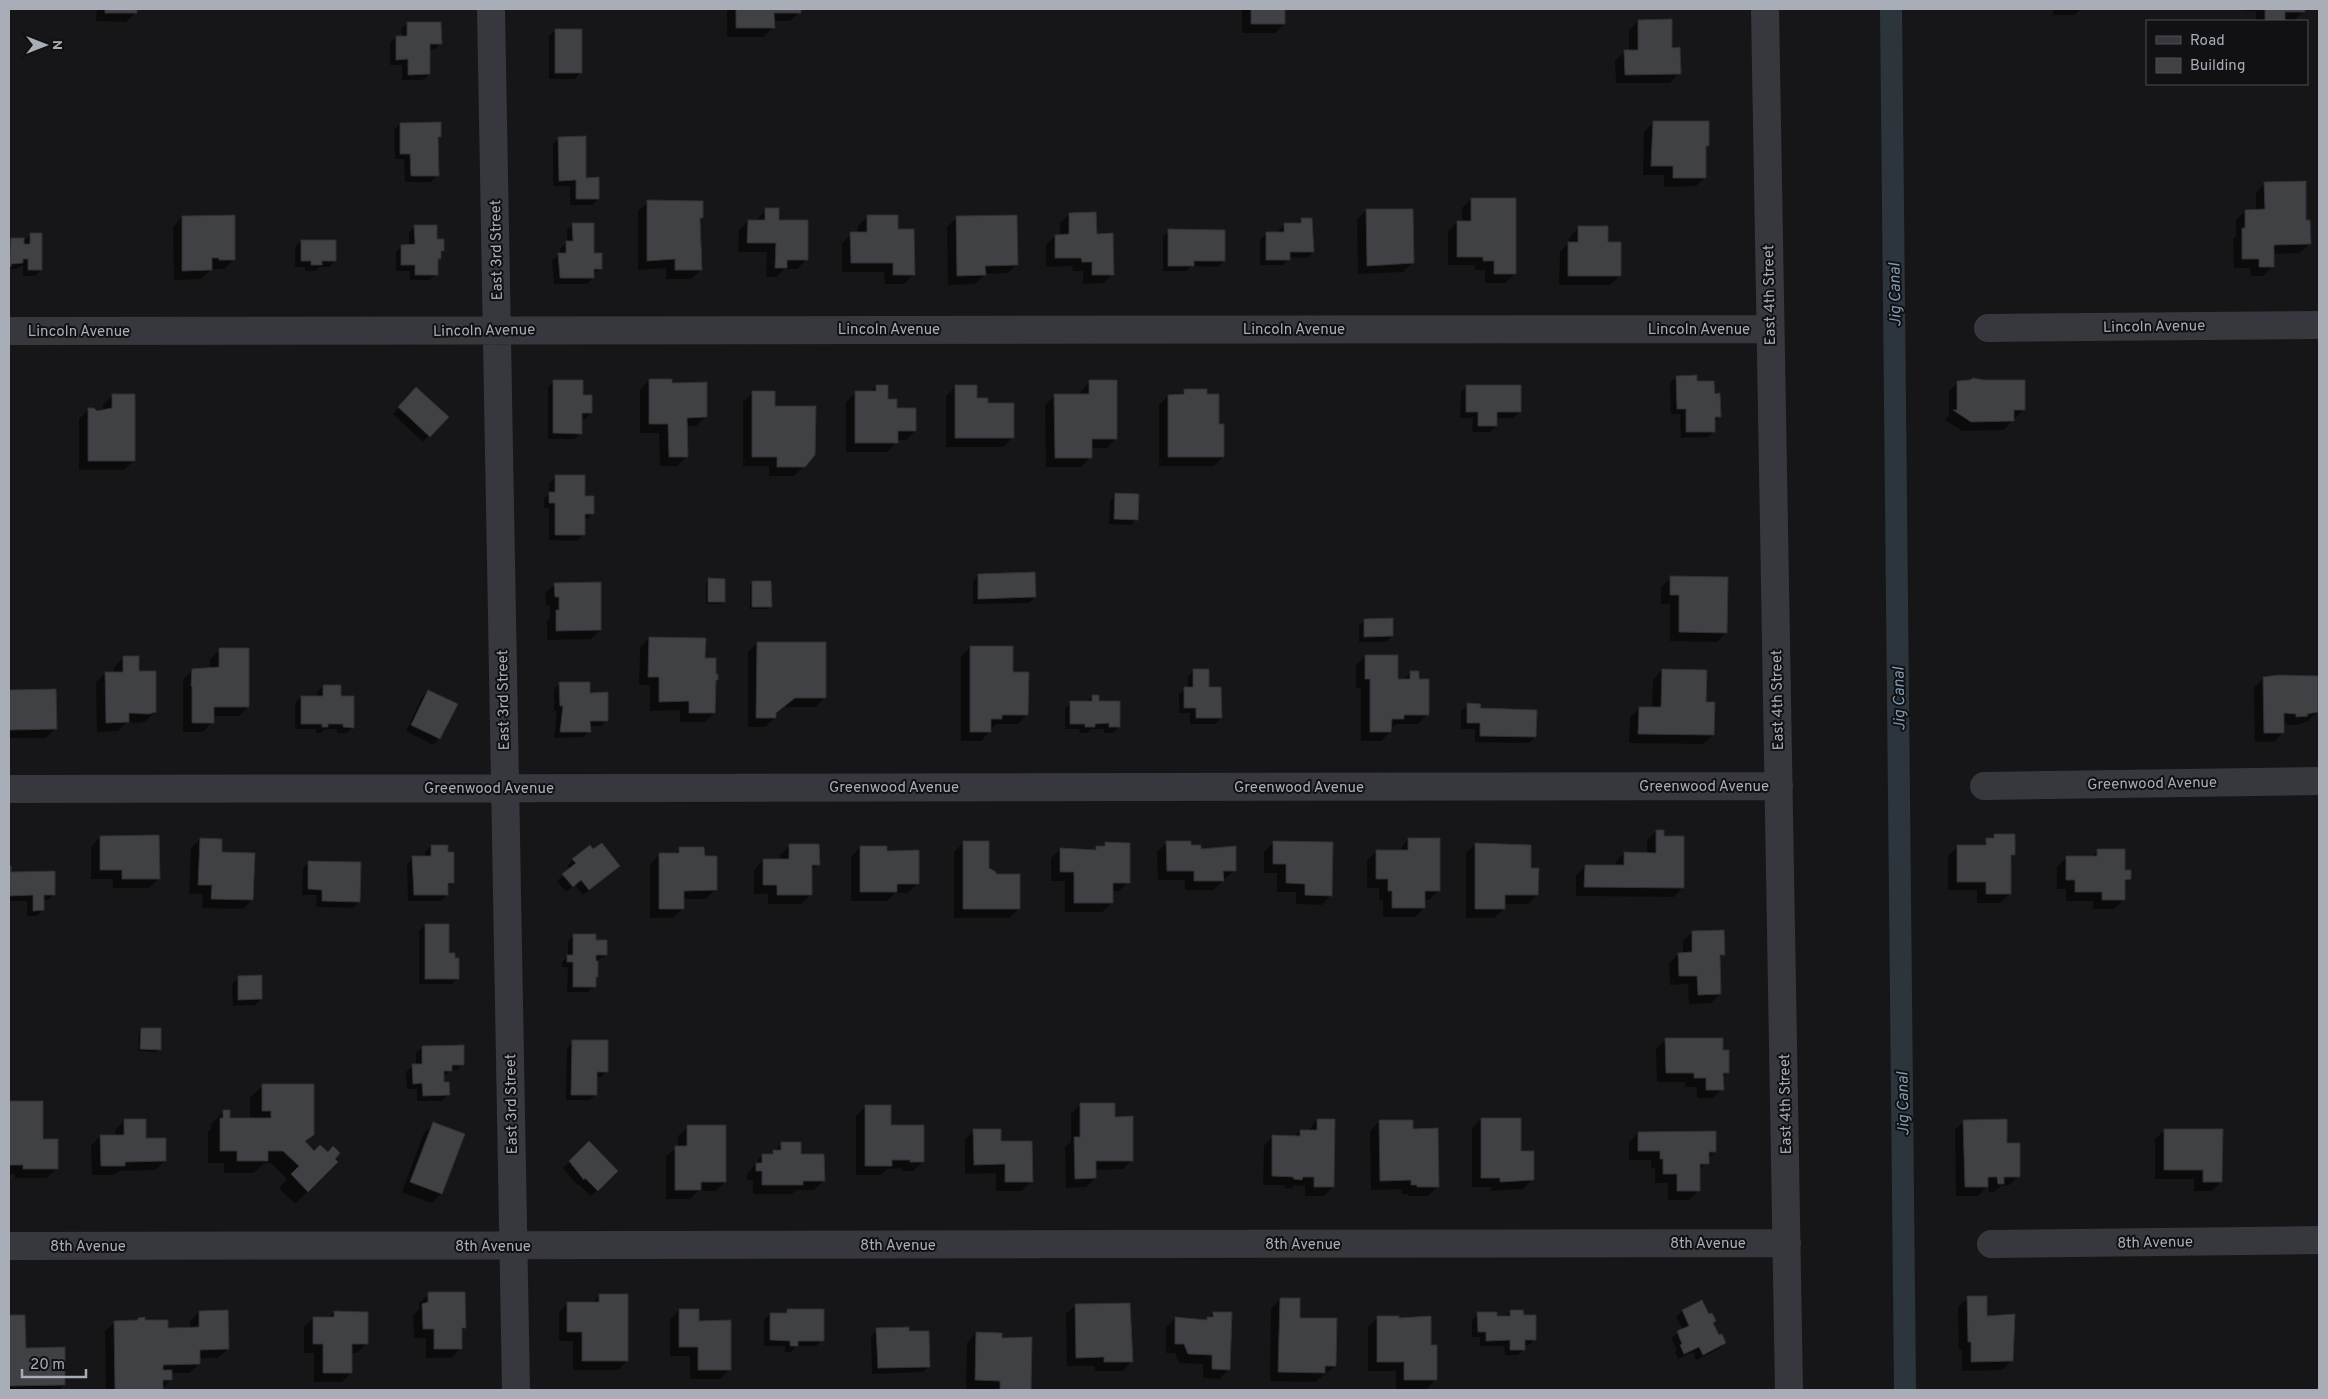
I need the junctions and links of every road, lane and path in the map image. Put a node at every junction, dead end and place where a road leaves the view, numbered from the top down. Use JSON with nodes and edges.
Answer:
{"nodes":[{"id":1,"x":491,"y":9,"type":"edge"},
{"id":2,"x":1765,"y":9,"type":"edge"},
{"id":3,"x":2319,"y":324,"type":"edge"},
{"id":4,"x":1988,"y":328,"type":"dead end"},
{"id":5,"x":1770,"y":329,"type":"junction"},
{"id":6,"x":497,"y":330,"type":"junction"},
{"id":7,"x":9,"y":331,"type":"edge"},
{"id":8,"x":2319,"y":781,"type":"edge"},
{"id":9,"x":1779,"y":786,"type":"junction"},
{"id":10,"x":1984,"y":786,"type":"dead end"},
{"id":11,"x":506,"y":788,"type":"junction"},
{"id":12,"x":9,"y":789,"type":"edge"},
{"id":13,"x":2319,"y":1240,"type":"edge"},
{"id":14,"x":1787,"y":1243,"type":"junction"},
{"id":15,"x":1991,"y":1244,"type":"dead end"},
{"id":16,"x":9,"y":1246,"type":"edge"},
{"id":17,"x":513,"y":1246,"type":"junction"},
{"id":18,"x":516,"y":1390,"type":"edge"},
{"id":19,"x":1789,"y":1390,"type":"edge"}],
"edges":[{"from":1,"to":6,"type":"street","name":"East 3rd Street"},
{"from":2,"to":5,"type":"street","name":"East 4th Street"},
{"from":3,"to":4,"type":"street","name":"Lincoln Avenue"},
{"from":5,"to":6,"type":"street","name":"Lincoln Avenue"},
{"from":5,"to":9,"type":"street","name":"East 4th Street"},
{"from":6,"to":7,"type":"street","name":"Lincoln Avenue"},
{"from":6,"to":11,"type":"street","name":"East 3rd Street"},
{"from":8,"to":10,"type":"street","name":"Greenwood Avenue"},
{"from":9,"to":11,"type":"street","name":"Greenwood Avenue"},
{"from":9,"to":14,"type":"street","name":"East 4th Street"},
{"from":11,"to":12,"type":"street","name":"Greenwood Avenue"},
{"from":11,"to":17,"type":"street","name":"East 3rd Street"},
{"from":13,"to":15,"type":"street","name":"8th Avenue"},
{"from":14,"to":17,"type":"street","name":"8th Avenue"},
{"from":14,"to":19,"type":"street","name":"East 4th Street"},
{"from":16,"to":17,"type":"street","name":"8th Avenue"},
{"from":17,"to":18,"type":"street","name":"East 3rd Street"}]}
